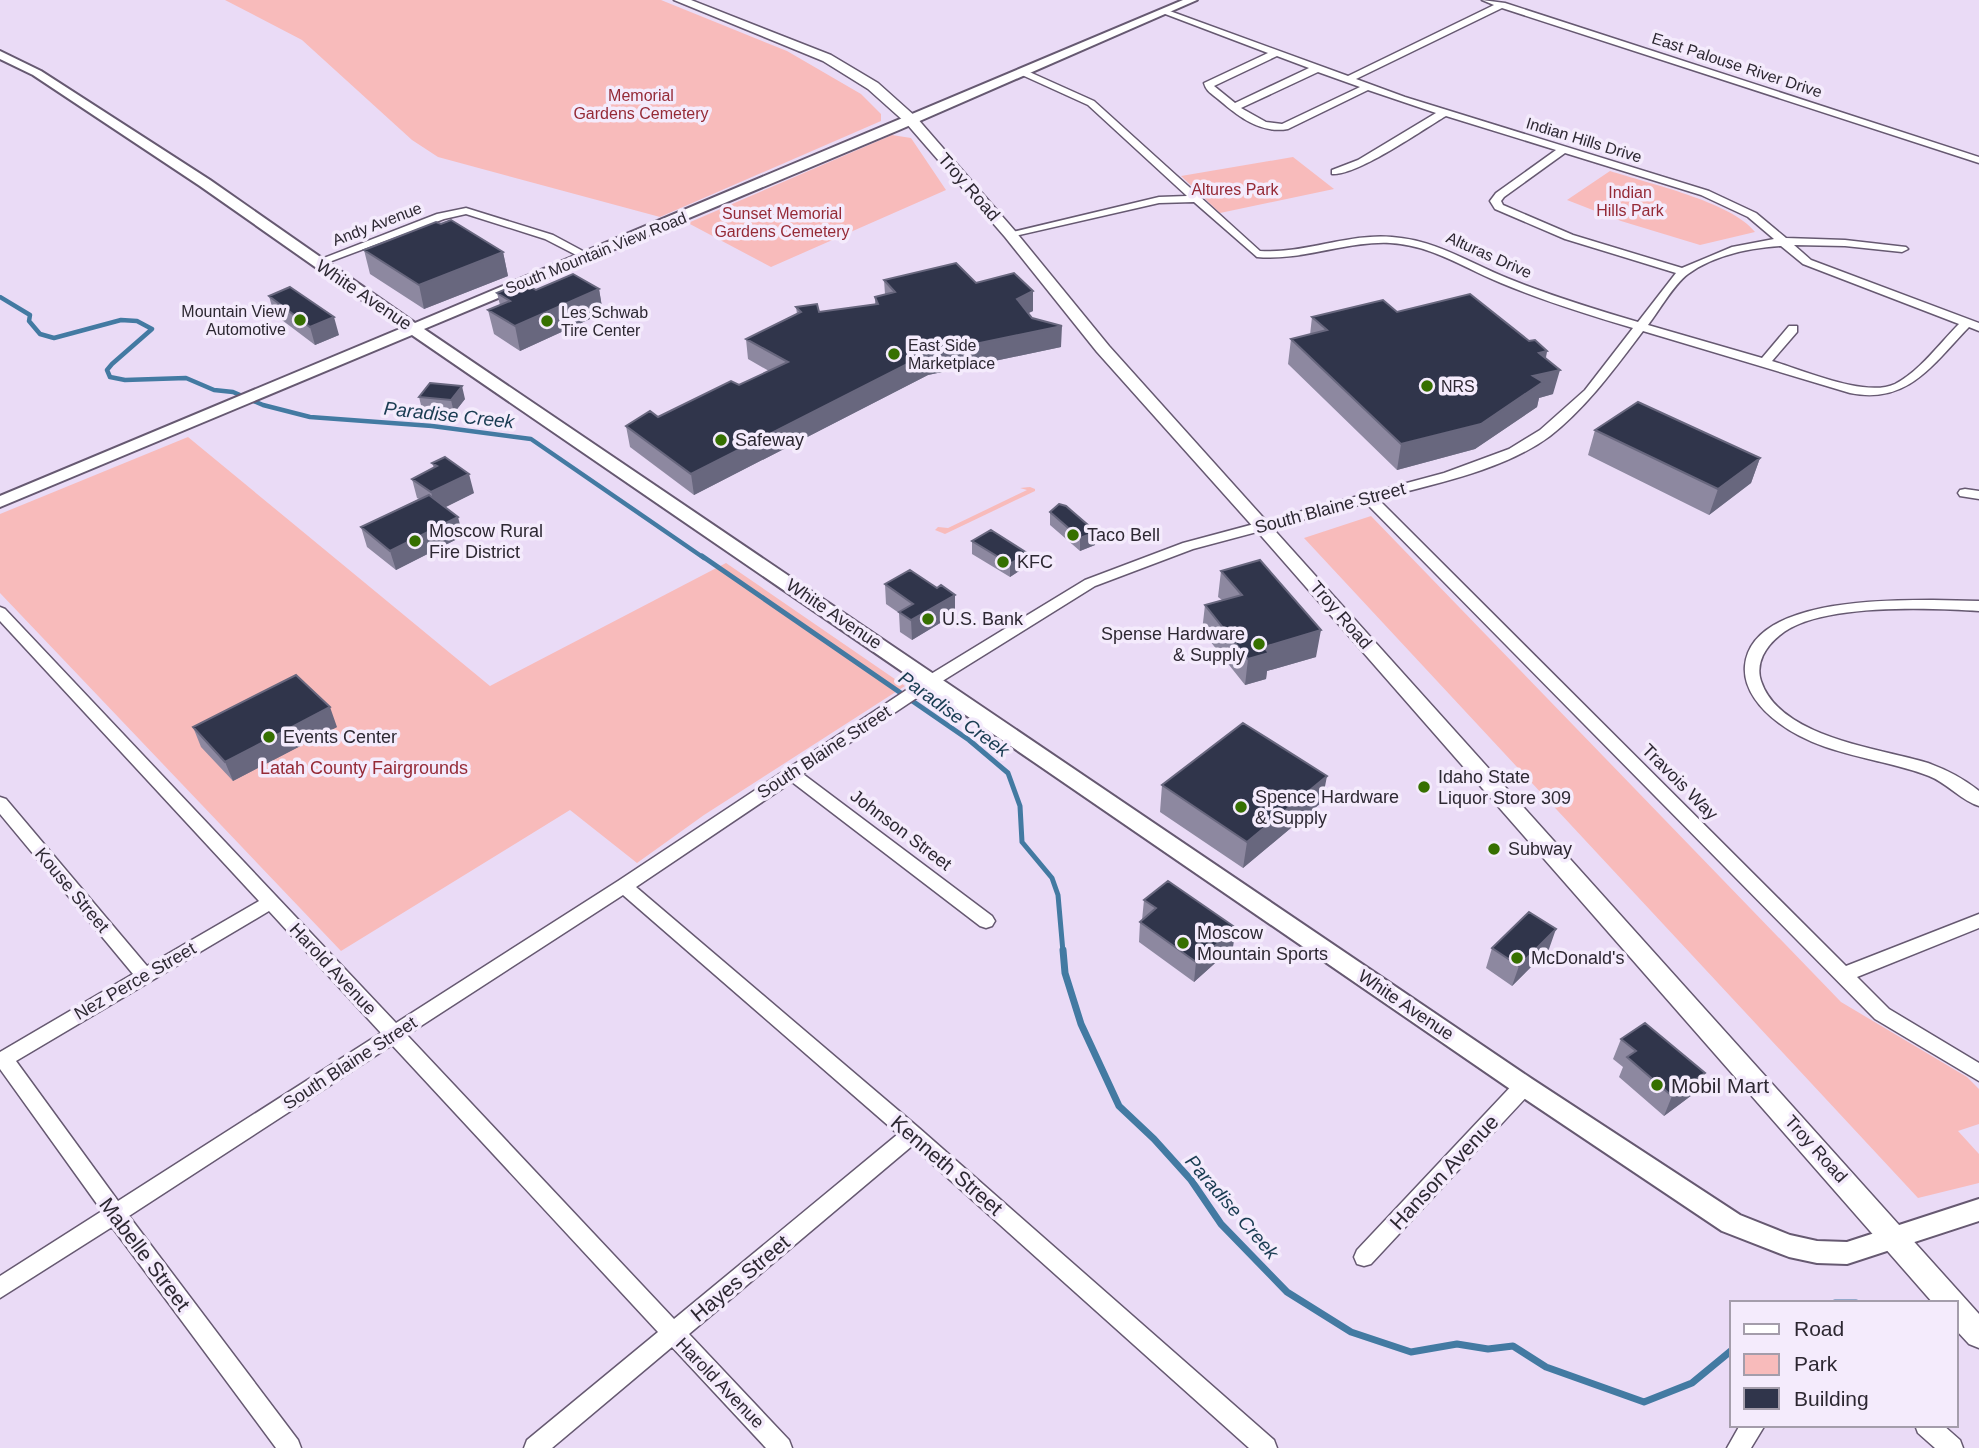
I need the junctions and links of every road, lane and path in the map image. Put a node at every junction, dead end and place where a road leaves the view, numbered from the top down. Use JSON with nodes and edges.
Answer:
{"nodes":[{"id":1,"x":680,"y":0,"type":"edge"},
{"id":2,"x":1192,"y":0,"type":"edge"},
{"id":3,"x":1486,"y":0,"type":"edge"},
{"id":4,"x":1502,"y":5,"type":"junction"},
{"id":5,"x":1164,"y":12,"type":"junction"},
{"id":6,"x":1277,"y":53,"type":"junction"},
{"id":7,"x":0,"y":54,"type":"edge"},
{"id":8,"x":1318,"y":68,"type":"junction"},
{"id":9,"x":1025,"y":73,"type":"junction"},
{"id":10,"x":1349,"y":79,"type":"junction"},
{"id":11,"x":1369,"y":86,"type":"junction"},
{"id":12,"x":1235,"y":107,"type":"junction"},
{"id":13,"x":1445,"y":112,"type":"junction"},
{"id":14,"x":911,"y":120,"type":"junction"},
{"id":15,"x":1563,"y":150,"type":"junction"},
{"id":16,"x":1979,"y":160,"type":"edge"},
{"id":17,"x":1336,"y":172,"type":"dead end"},
{"id":18,"x":1194,"y":198,"type":"junction"},
{"id":19,"x":1010,"y":234,"type":"junction"},
{"id":20,"x":1782,"y":240,"type":"junction"},
{"id":21,"x":1902,"y":249,"type":"dead end"},
{"id":22,"x":588,"y":257,"type":"junction"},
{"id":23,"x":317,"y":263,"type":"junction"},
{"id":24,"x":1683,"y":272,"type":"junction"},
{"id":25,"x":1973,"y":324,"type":"edge"},
{"id":26,"x":1641,"y":326,"type":"junction"},
{"id":27,"x":412,"y":328,"type":"junction"},
{"id":28,"x":1793,"y":329,"type":"dead end"},
{"id":29,"x":1765,"y":362,"type":"junction"},
{"id":30,"x":1368,"y":498,"type":"junction"},
{"id":31,"x":0,"y":502,"type":"edge"},
{"id":32,"x":1263,"y":526,"type":"junction"},
{"id":33,"x":1979,"y":606,"type":"edge"},
{"id":34,"x":0,"y":612,"type":"edge"},
{"id":35,"x":927,"y":684,"type":"junction"},
{"id":36,"x":791,"y":773,"type":"junction"},
{"id":37,"x":1979,"y":800,"type":"edge"},
{"id":38,"x":0,"y":803,"type":"edge"},
{"id":39,"x":624,"y":886,"type":"junction"},
{"id":40,"x":271,"y":902,"type":"junction"},
{"id":41,"x":986,"y":921,"type":"dead end"},
{"id":42,"x":1979,"y":921,"type":"edge"},
{"id":43,"x":1843,"y":975,"type":"junction"},
{"id":44,"x":145,"y":976,"type":"junction"},
{"id":45,"x":396,"y":1034,"type":"junction"},
{"id":46,"x":2,"y":1060,"type":"edge"},
{"id":47,"x":1979,"y":1073,"type":"edge"},
{"id":48,"x":1524,"y":1086,"type":"junction"},
{"id":49,"x":912,"y":1134,"type":"junction"},
{"id":50,"x":1979,"y":1210,"type":"edge"},
{"id":51,"x":114,"y":1214,"type":"junction"},
{"id":52,"x":1895,"y":1238,"type":"junction"},
{"id":53,"x":1364,"y":1257,"type":"dead end"},
{"id":54,"x":0,"y":1288,"type":"edge"},
{"id":55,"x":1949,"y":1301,"type":"edge"},
{"id":56,"x":1958,"y":1311,"type":"edge"},
{"id":57,"x":674,"y":1335,"type":"junction"},
{"id":58,"x":1979,"y":1335,"type":"edge"},
{"id":59,"x":1753,"y":1427,"type":"edge"},
{"id":60,"x":1928,"y":1427,"type":"edge"},
{"id":61,"x":290,"y":1448,"type":"edge"},
{"id":62,"x":536,"y":1448,"type":"edge"},
{"id":63,"x":781,"y":1448,"type":"edge"},
{"id":64,"x":1266,"y":1448,"type":"edge"},
{"id":65,"x":1738,"y":1448,"type":"edge"},
{"id":66,"x":1952,"y":1448,"type":"edge"}],
"edges":[{"from":1,"to":14,"type":"main road","name":"Troy Road"},
{"from":2,"to":5,"type":"street","name":"South Mountain View Road"},
{"from":3,"to":4,"type":"street","name":"East Palouse River Drive"},
{"from":4,"to":10,"type":"street"},
{"from":4,"to":16,"type":"street","name":"East Palouse River Drive"},
{"from":5,"to":6,"type":"street","name":"Indian Hills Drive"},
{"from":5,"to":9,"type":"street","name":"South Mountain View Road"},
{"from":6,"to":8,"type":"street","name":"Indian Hills Drive"},
{"from":6,"to":12,"type":"street"},
{"from":7,"to":23,"type":"street","name":"White Avenue"},
{"from":8,"to":10,"type":"street","name":"Indian Hills Drive"},
{"from":8,"to":12,"type":"street"},
{"from":9,"to":14,"type":"street","name":"South Mountain View Road"},
{"from":9,"to":18,"type":"street","name":"Alturas Drive"},
{"from":10,"to":11,"type":"street","name":"Indian Hills Drive"},
{"from":11,"to":12,"type":"street"},
{"from":11,"to":13,"type":"street","name":"Indian Hills Drive"},
{"from":13,"to":15,"type":"street","name":"Indian Hills Drive"},
{"from":13,"to":17,"type":"street"},
{"from":14,"to":19,"type":"main road","name":"Troy Road"},
{"from":14,"to":22,"type":"street","name":"South Mountain View Road"},
{"from":15,"to":20,"type":"street","name":"Indian Hills Drive"},
{"from":15,"to":24,"type":"street"},
{"from":18,"to":19,"type":"street"},
{"from":18,"to":26,"type":"street","name":"Alturas Drive"},
{"from":19,"to":32,"type":"main road","name":"Troy Road"},
{"from":20,"to":21,"type":"street","name":"South Blaine Street"},
{"from":20,"to":24,"type":"street","name":"South Blaine Street"},
{"from":20,"to":25,"type":"street","name":"Indian Hills Drive"},
{"from":22,"to":23,"type":"street","name":"Andy Avenue"},
{"from":22,"to":27,"type":"street","name":"South Mountain View Road"},
{"from":23,"to":27,"type":"street","name":"White Avenue"},
{"from":24,"to":26,"type":"street","name":"South Blaine Street"},
{"from":25,"to":29,"type":"street","name":"Alturas Drive"},
{"from":26,"to":29,"type":"street","name":"Alturas Drive"},
{"from":26,"to":30,"type":"street","name":"South Blaine Street"},
{"from":27,"to":31,"type":"street","name":"South Mountain View Road"},
{"from":27,"to":35,"type":"street","name":"White Avenue"},
{"from":28,"to":29,"type":"street"},
{"from":30,"to":32,"type":"street","name":"South Blaine Street"},
{"from":30,"to":43,"type":"street","name":"Travois Way"},
{"from":32,"to":35,"type":"street","name":"South Blaine Street"},
{"from":32,"to":52,"type":"main road","name":"Troy Road"},
{"from":33,"to":37,"type":"street"},
{"from":34,"to":40,"type":"street","name":"Harold Avenue"},
{"from":35,"to":36,"type":"street","name":"South Blaine Street"},
{"from":35,"to":48,"type":"street","name":"White Avenue"},
{"from":36,"to":39,"type":"street","name":"South Blaine Street"},
{"from":36,"to":41,"type":"street","name":"Johnson Street"},
{"from":38,"to":44,"type":"street","name":"Kouse Street"},
{"from":39,"to":45,"type":"street","name":"South Blaine Street"},
{"from":39,"to":49,"type":"street","name":"Kenneth Street"},
{"from":40,"to":44,"type":"street","name":"Nez Perce Street"},
{"from":40,"to":45,"type":"street","name":"Harold Avenue"},
{"from":42,"to":43,"type":"street"},
{"from":43,"to":47,"type":"street","name":"Travois Way"},
{"from":44,"to":46,"type":"street","name":"Nez Perce Street"},
{"from":45,"to":51,"type":"street","name":"South Blaine Street"},
{"from":45,"to":57,"type":"street","name":"Harold Avenue"},
{"from":46,"to":51,"type":"street","name":"Mabelle Street"},
{"from":48,"to":52,"type":"street","name":"White Avenue"},
{"from":48,"to":53,"type":"street","name":"Hanson Avenue"},
{"from":49,"to":57,"type":"street","name":"Hayes Street"},
{"from":49,"to":64,"type":"street","name":"Kenneth Street"},
{"from":50,"to":52,"type":"street","name":"White Avenue"},
{"from":51,"to":54,"type":"street","name":"South Blaine Street"},
{"from":51,"to":61,"type":"street","name":"Mabelle Street"},
{"from":52,"to":55,"type":"main road","name":"Troy Road"},
{"from":56,"to":58,"type":"main road"},
{"from":57,"to":62,"type":"street","name":"Hayes Street"},
{"from":57,"to":63,"type":"street","name":"Harold Avenue"},
{"from":59,"to":65,"type":"street"},
{"from":60,"to":66,"type":"street"}]}
